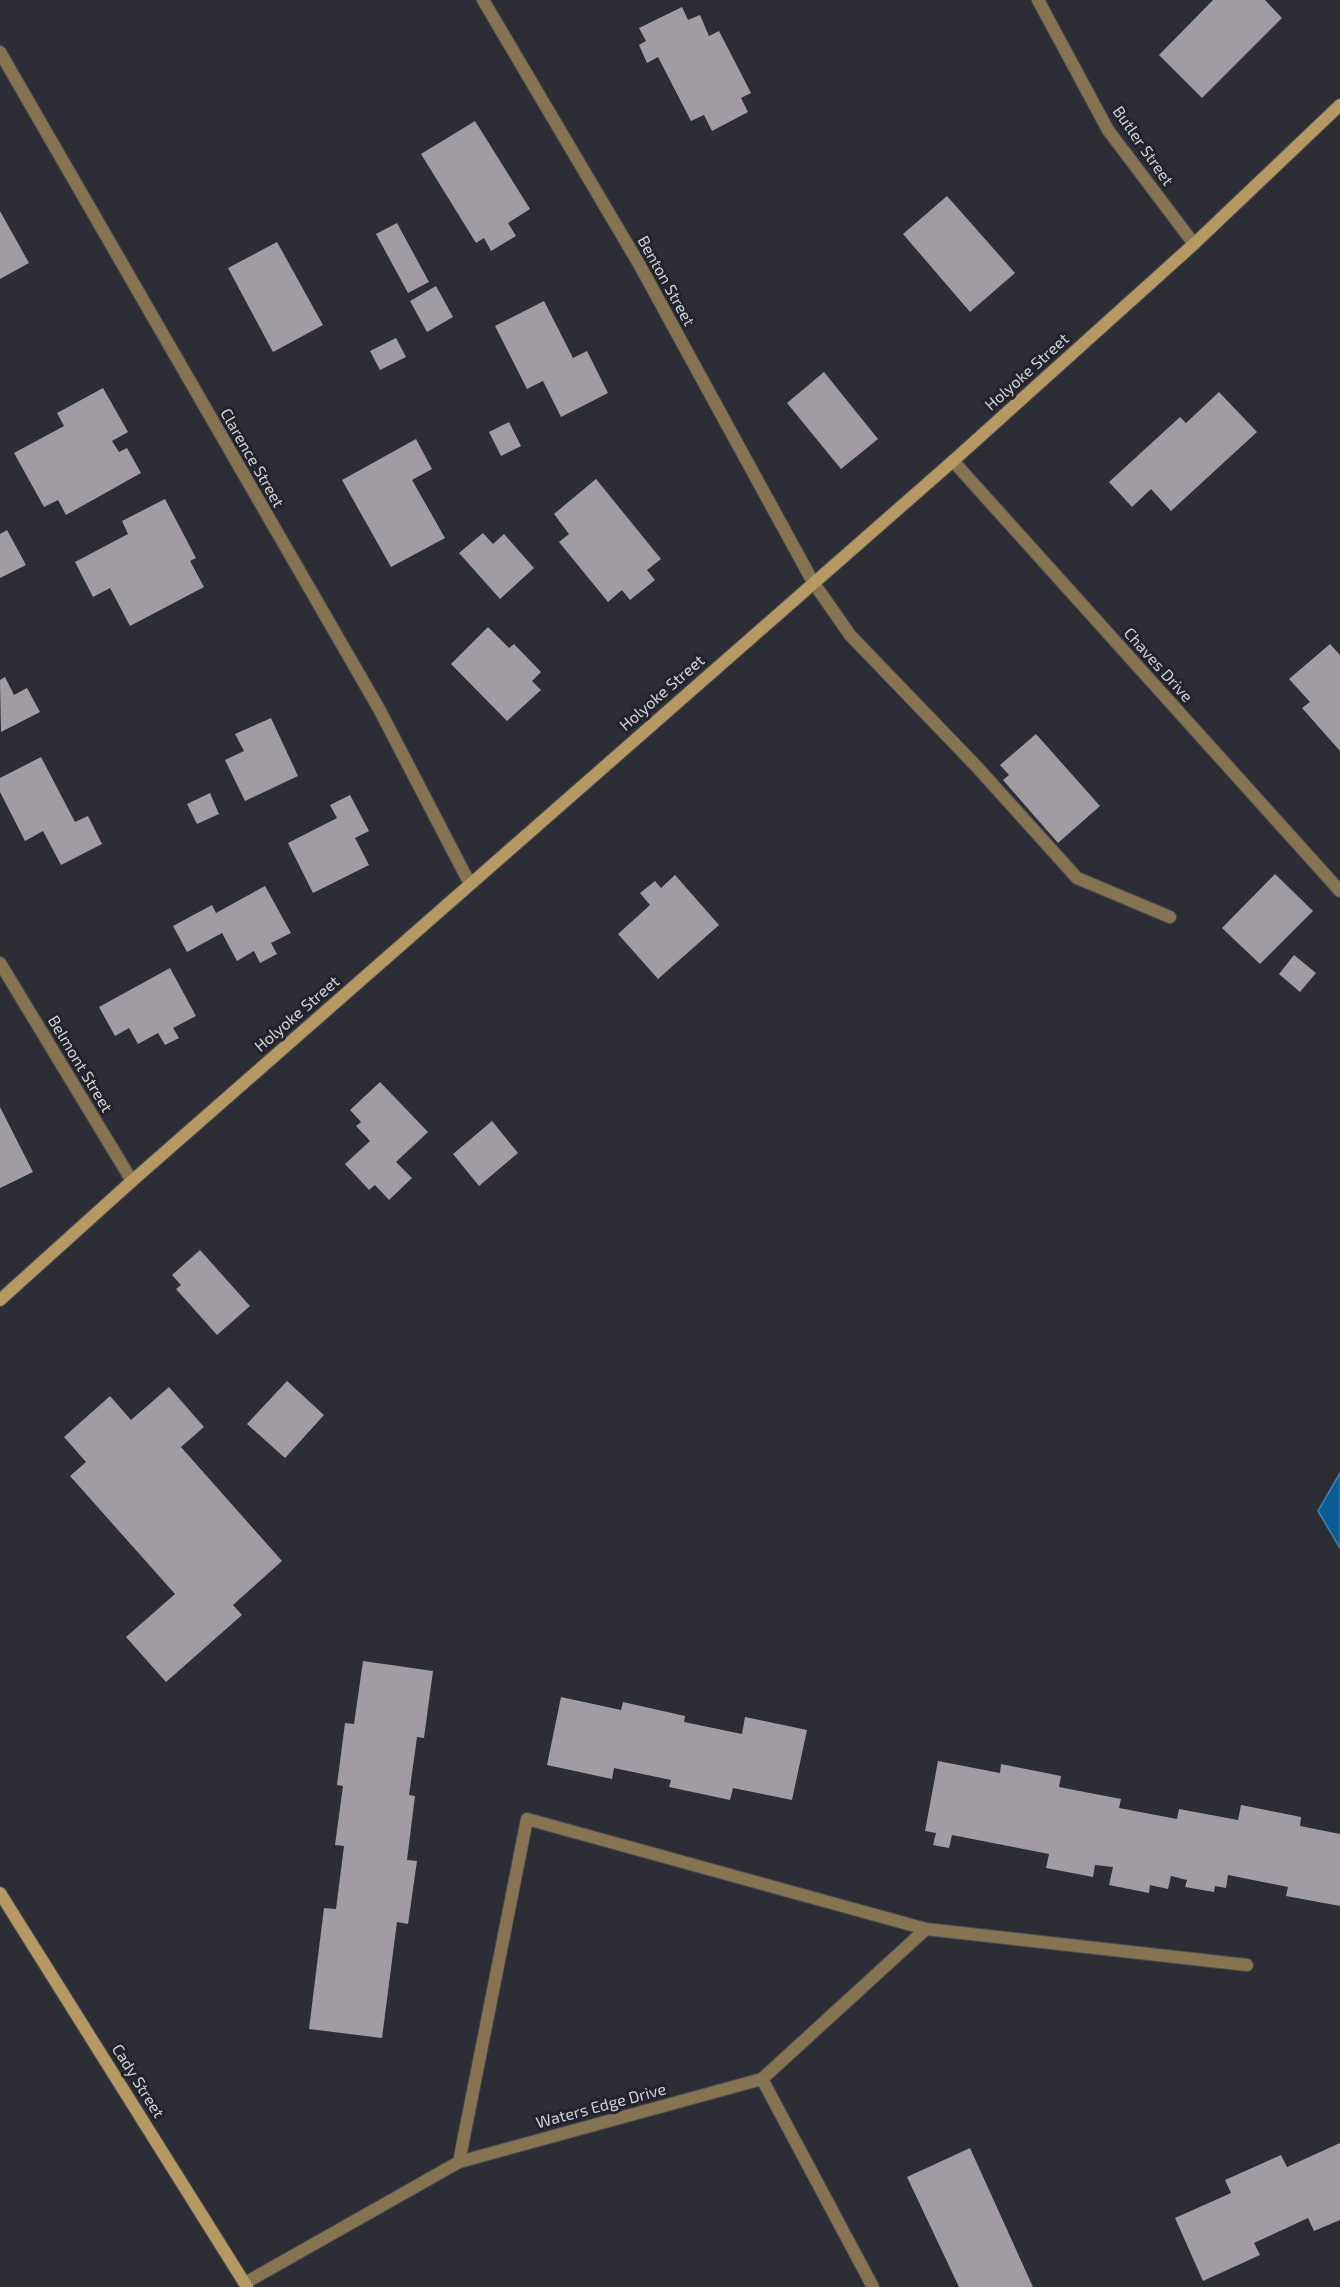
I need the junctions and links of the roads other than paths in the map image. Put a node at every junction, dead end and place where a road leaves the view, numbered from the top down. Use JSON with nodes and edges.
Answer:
{"nodes":[{"id":1,"x":483,"y":0,"type":"edge"},
{"id":2,"x":1038,"y":0,"type":"edge"},
{"id":3,"x":0,"y":52,"type":"edge"},
{"id":4,"x":1340,"y":105,"type":"edge"},
{"id":5,"x":1194,"y":244,"type":"junction"},
{"id":6,"x":953,"y":461,"type":"junction"},
{"id":7,"x":813,"y":582,"type":"junction"},
{"id":8,"x":470,"y":884,"type":"junction"},
{"id":9,"x":1340,"y":891,"type":"edge"},
{"id":10,"x":1170,"y":917,"type":"dead end"},
{"id":11,"x":0,"y":963,"type":"edge"},
{"id":12,"x":132,"y":1181,"type":"junction"},
{"id":13,"x":0,"y":1300,"type":"edge"},
{"id":14,"x":0,"y":1893,"type":"edge"},
{"id":15,"x":926,"y":1929,"type":"junction"},
{"id":16,"x":1247,"y":1965,"type":"dead end"},
{"id":17,"x":762,"y":2079,"type":"junction"},
{"id":18,"x":459,"y":2162,"type":"junction"},
{"id":19,"x":246,"y":2285,"type":"edge"},
{"id":20,"x":873,"y":2287,"type":"edge"}],
"edges":[{"from":1,"to":7,"type":"street","name":"Benton Street"},
{"from":2,"to":5,"type":"street","name":"Butler Street"},
{"from":3,"to":8,"type":"street","name":"Clarence Street"},
{"from":4,"to":5,"type":"main road","name":"Holyoke Street"},
{"from":5,"to":6,"type":"main road","name":"Holyoke Street"},
{"from":6,"to":7,"type":"main road","name":"Holyoke Street"},
{"from":6,"to":9,"type":"street","name":"Chaves Drive"},
{"from":7,"to":8,"type":"main road","name":"Holyoke Street"},
{"from":7,"to":10,"type":"street","name":"Benton Street"},
{"from":8,"to":12,"type":"main road","name":"Holyoke Street"},
{"from":11,"to":12,"type":"street","name":"Belmont Street"},
{"from":12,"to":13,"type":"main road","name":"Holyoke Street"},
{"from":14,"to":19,"type":"main road","name":"Cady Street"},
{"from":15,"to":16,"type":"street"},
{"from":15,"to":17,"type":"street"},
{"from":15,"to":18,"type":"street"},
{"from":17,"to":18,"type":"street","name":"Waters Edge Drive"},
{"from":17,"to":20,"type":"street"},
{"from":18,"to":19,"type":"street","name":"Waters Edge Drive"}]}
